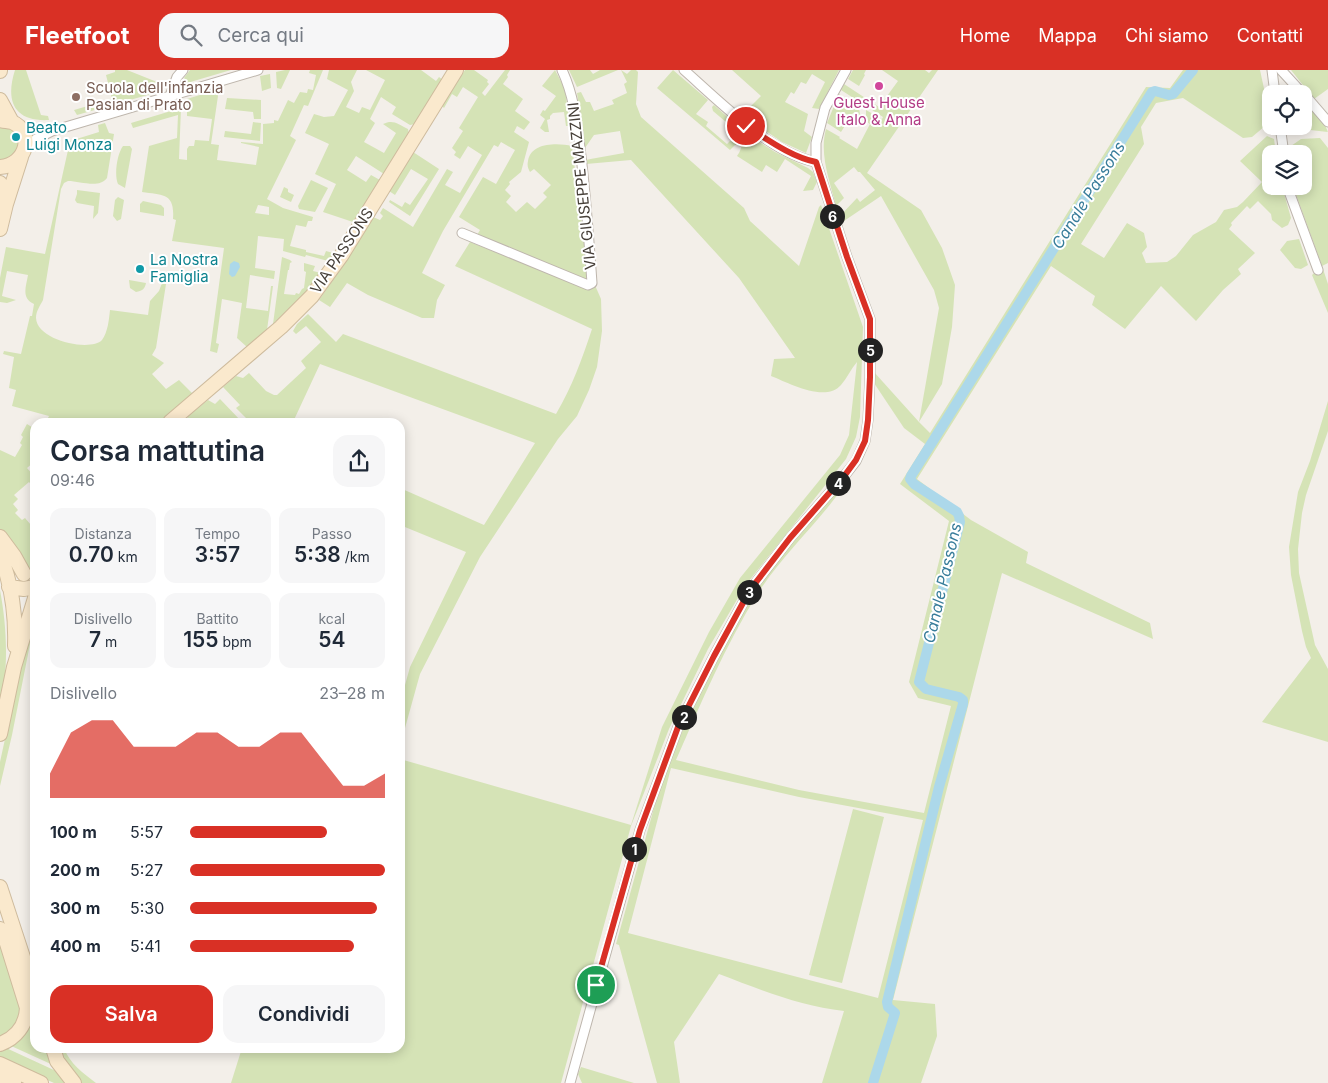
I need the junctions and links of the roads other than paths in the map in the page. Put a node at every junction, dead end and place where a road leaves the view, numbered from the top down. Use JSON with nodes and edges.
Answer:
{"nodes":[{"id":1,"x":182,"y":70,"type":"edge"},
{"id":2,"x":258,"y":70,"type":"edge"},
{"id":3,"x":456,"y":70,"type":"edge"},
{"id":4,"x":562,"y":70,"type":"edge"},
{"id":5,"x":684,"y":70,"type":"edge"},
{"id":6,"x":846,"y":70,"type":"edge"},
{"id":7,"x":1272,"y":70,"type":"edge"},
{"id":8,"x":1280,"y":70,"type":"edge"},
{"id":9,"x":1274,"y":85,"type":"edge"},
{"id":10,"x":1295,"y":85,"type":"edge"},
{"id":11,"x":170,"y":96,"type":"junction"},
{"id":12,"x":0,"y":100,"type":"edge"},
{"id":13,"x":1312,"y":103,"type":"edge"},
{"id":14,"x":1328,"y":122,"type":"edge"},
{"id":15,"x":11,"y":124,"type":"edge"},
{"id":16,"x":52,"y":131,"type":"junction"},
{"id":17,"x":23,"y":153,"type":"junction"},
{"id":18,"x":816,"y":162,"type":"junction"},
{"id":19,"x":0,"y":167,"type":"edge"},
{"id":20,"x":0,"y":183,"type":"edge"},
{"id":21,"x":1290,"y":195,"type":"edge"},
{"id":22,"x":6,"y":204,"type":"junction"},
{"id":23,"x":0,"y":229,"type":"edge"},
{"id":24,"x":462,"y":233,"type":"dead end"},
{"id":25,"x":1318,"y":270,"type":"dead end"},
{"id":26,"x":175,"y":418,"type":"edge"},
{"id":27,"x":0,"y":537,"type":"edge"},
{"id":28,"x":0,"y":554,"type":"edge"},
{"id":29,"x":29,"y":572,"type":"edge"},
{"id":30,"x":9,"y":587,"type":"junction"},
{"id":31,"x":30,"y":588,"type":"edge"},
{"id":32,"x":30,"y":614,"type":"edge"},
{"id":33,"x":14,"y":667,"type":"junction"},
{"id":34,"x":0,"y":734,"type":"edge"},
{"id":35,"x":0,"y":887,"type":"edge"},
{"id":36,"x":4,"y":921,"type":"edge"},
{"id":37,"x":30,"y":982,"type":"edge"},
{"id":38,"x":0,"y":1044,"type":"edge"},
{"id":39,"x":54,"y":1053,"type":"edge"},
{"id":40,"x":0,"y":1064,"type":"edge"},
{"id":41,"x":0,"y":1076,"type":"edge"},
{"id":42,"x":14,"y":1083,"type":"edge"},
{"id":43,"x":41,"y":1083,"type":"edge"},
{"id":44,"x":74,"y":1083,"type":"edge"},
{"id":45,"x":570,"y":1083,"type":"edge"}],
"edges":[{"from":1,"to":11,"type":"street"},
{"from":2,"to":11,"type":"street"},
{"from":3,"to":26,"type":"street","name":"VIA PASSONS"},
{"from":4,"to":24,"type":"street","name":"VIA GIUSEPPE MAZZINI"},
{"from":5,"to":18,"type":"street"},
{"from":6,"to":18,"type":"street"},
{"from":7,"to":9,"type":"street"},
{"from":8,"to":10,"type":"street"},
{"from":11,"to":16,"type":"street"},
{"from":12,"to":15,"type":"street"},
{"from":13,"to":14,"type":"street"},
{"from":15,"to":16,"type":"street"},
{"from":15,"to":17,"type":"street"},
{"from":16,"to":17,"type":"street"},
{"from":17,"to":19,"type":"street"},
{"from":17,"to":22,"type":"street"},
{"from":18,"to":45,"type":"street"},
{"from":20,"to":22,"type":"street"},
{"from":21,"to":25,"type":"street"},
{"from":22,"to":23,"type":"street"},
{"from":27,"to":29,"type":"street"},
{"from":28,"to":30,"type":"street"},
{"from":29,"to":30,"type":"street"},
{"from":30,"to":31,"type":"street"},
{"from":30,"to":33,"type":"street"},
{"from":32,"to":33,"type":"street"},
{"from":33,"to":34,"type":"street"},
{"from":35,"to":36,"type":"street"},
{"from":36,"to":37,"type":"street"},
{"from":36,"to":38,"type":"street"},
{"from":39,"to":44,"type":"street"},
{"from":40,"to":43,"type":"street"},
{"from":41,"to":42,"type":"street"}]}
